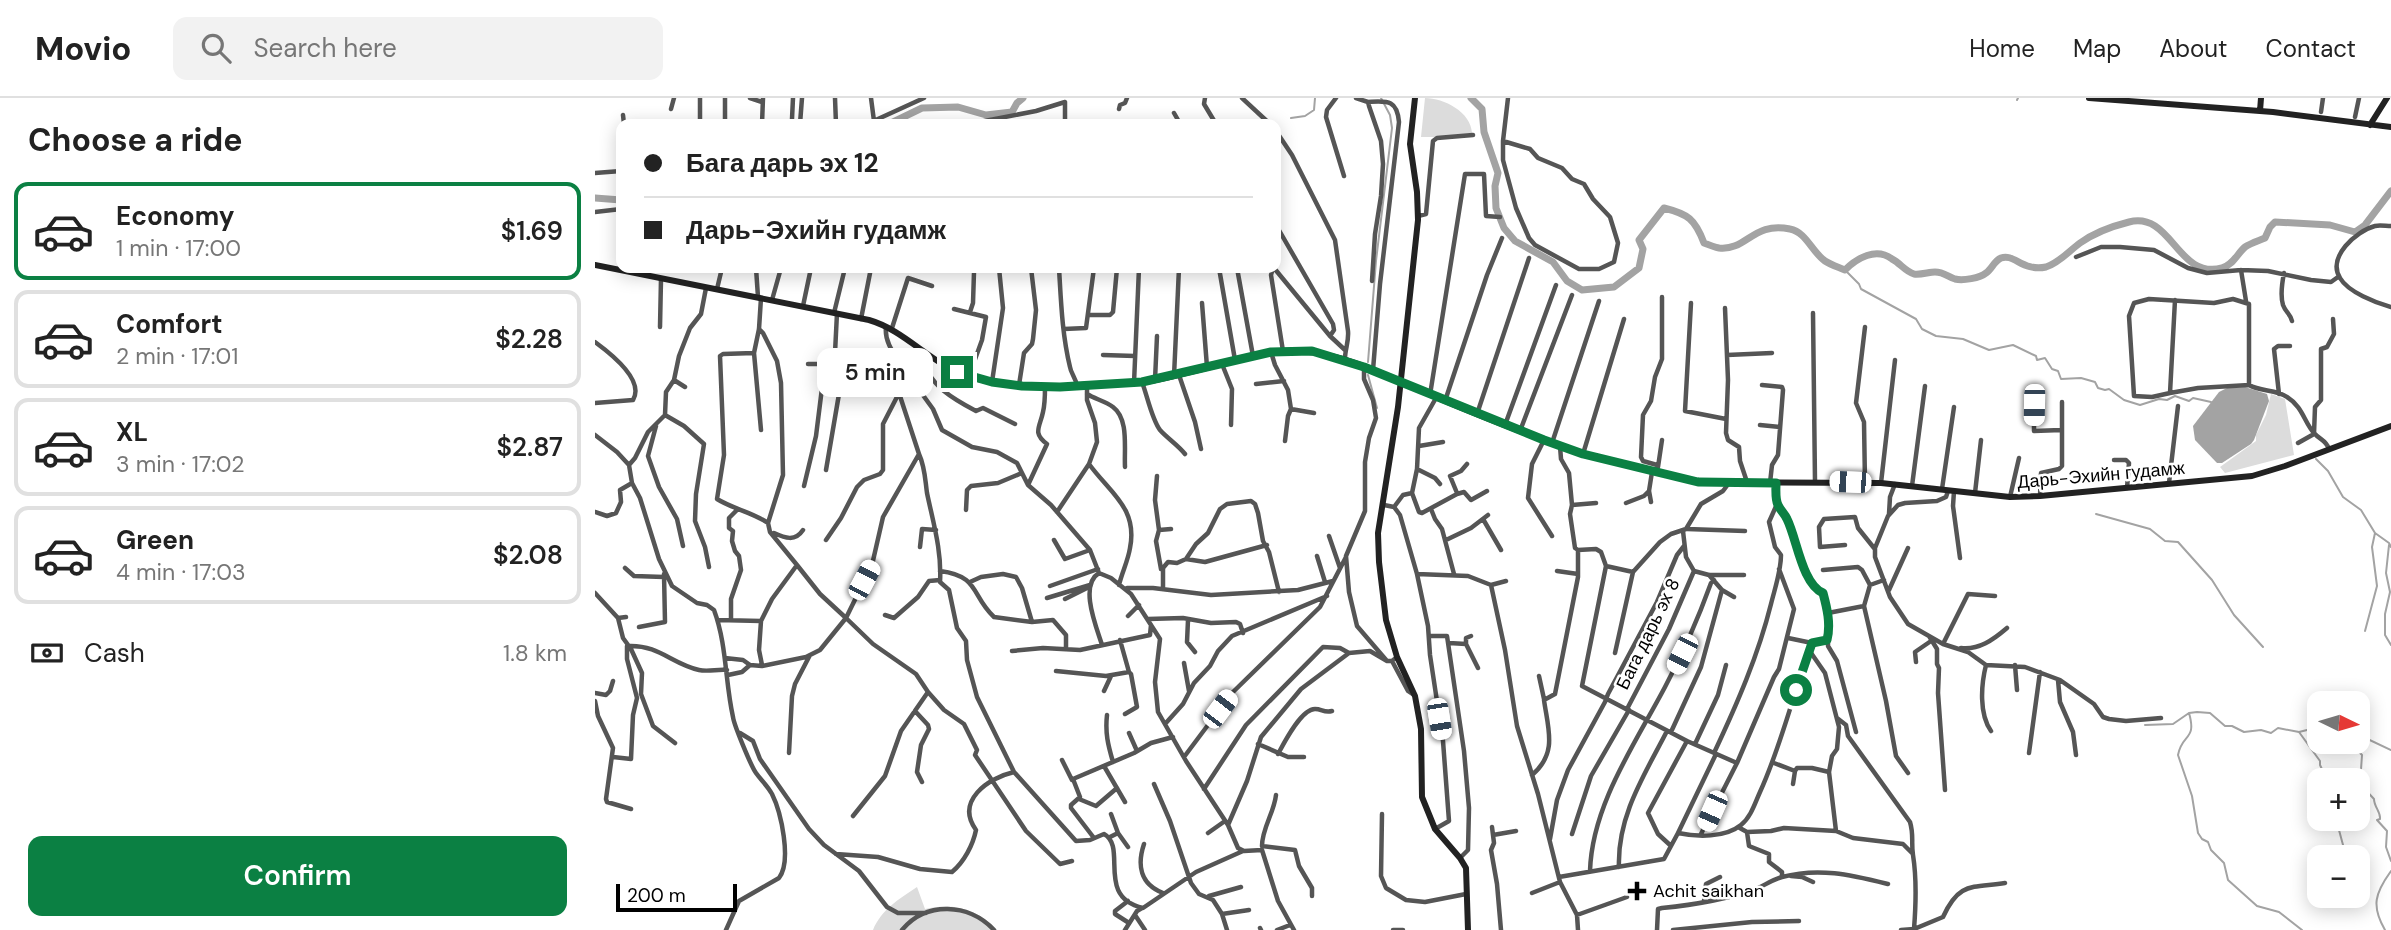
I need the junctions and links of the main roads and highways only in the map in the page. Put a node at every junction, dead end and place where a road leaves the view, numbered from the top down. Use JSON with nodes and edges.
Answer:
{"nodes":[{"id":1,"x":1415,"y":98,"type":"edge"},
{"id":2,"x":2089,"y":98,"type":"edge"},
{"id":3,"x":2261,"y":98,"type":"edge"},
{"id":4,"x":2387,"y":98,"type":"edge"},
{"id":5,"x":2260,"y":111,"type":"junction"},
{"id":6,"x":2370,"y":125,"type":"junction"},
{"id":7,"x":2391,"y":127,"type":"edge"},
{"id":8,"x":595,"y":265,"type":"edge"},
{"id":9,"x":616,"y":269,"type":"edge"},
{"id":10,"x":633,"y":273,"type":"edge"},
{"id":11,"x":1400,"y":382,"type":"junction"},
{"id":12,"x":2389,"y":429,"type":"edge"},
{"id":13,"x":1468,"y":930,"type":"edge"}],
"edges":[{"from":1,"to":11,"type":"main road"},
{"from":2,"to":5,"type":"main road"},
{"from":3,"to":5,"type":"main road"},
{"from":4,"to":6,"type":"main road"},
{"from":5,"to":6,"type":"main road"},
{"from":6,"to":7,"type":"main road"},
{"from":8,"to":9,"type":"main road","name":"Дарь-Эхийн гудамж"},
{"from":10,"to":11,"type":"main road","name":"Дарь-Эхийн гудамж"},
{"from":11,"to":12,"type":"main road","name":"Дарь-Эхийн гудамж"},
{"from":11,"to":13,"type":"main road"}]}
